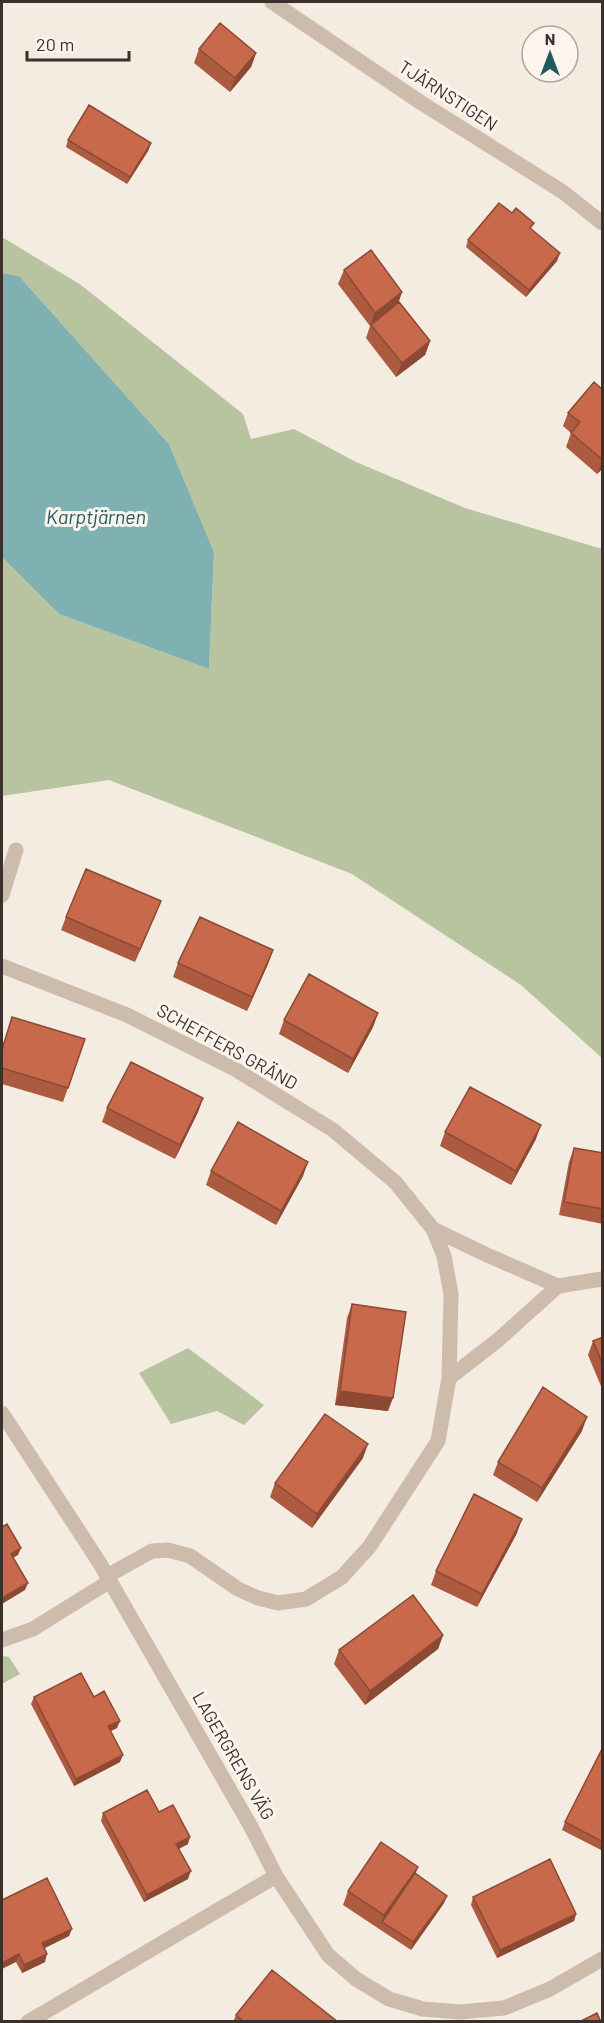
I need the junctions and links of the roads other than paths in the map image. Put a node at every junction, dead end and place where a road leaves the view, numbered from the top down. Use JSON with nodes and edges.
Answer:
{"nodes":[{"id":1,"x":272,"y":2,"type":"edge"},
{"id":2,"x":603,"y":222,"type":"edge"},
{"id":3,"x":16,"y":850,"type":"dead end"},
{"id":4,"x":2,"y":895,"type":"edge"},
{"id":5,"x":2,"y":966,"type":"edge"},
{"id":6,"x":433,"y":1229,"type":"junction"},
{"id":7,"x":603,"y":1280,"type":"edge"},
{"id":8,"x":558,"y":1286,"type":"junction"},
{"id":9,"x":449,"y":1378,"type":"junction"},
{"id":10,"x":2,"y":1413,"type":"edge"},
{"id":11,"x":109,"y":1578,"type":"junction"},
{"id":12,"x":2,"y":1640,"type":"edge"},
{"id":13,"x":276,"y":1876,"type":"junction"},
{"id":14,"x":603,"y":1959,"type":"edge"},
{"id":15,"x":28,"y":2022,"type":"edge"}],
"edges":[{"from":1,"to":2,"type":"street","name":"TJÄRNSTIGEN"},
{"from":3,"to":4,"type":"street"},
{"from":5,"to":6,"type":"street","name":"SCHEFFERS GRÄND"},
{"from":6,"to":8,"type":"street","name":"SCHEFFERS GRÄND"},
{"from":6,"to":9,"type":"street","name":"SCHEFFERS GRÄND"},
{"from":7,"to":8,"type":"street"},
{"from":8,"to":9,"type":"street"},
{"from":9,"to":11,"type":"street","name":"SCHEFFERS GRÄND"},
{"from":10,"to":11,"type":"street","name":"LAGERGRENS VÄG"},
{"from":11,"to":12,"type":"street","name":"SCHEFFERS GRÄND"},
{"from":11,"to":13,"type":"street","name":"LAGERGRENS VÄG"},
{"from":13,"to":14,"type":"street","name":"LAGERGRENS VÄG"},
{"from":13,"to":15,"type":"street"}]}
